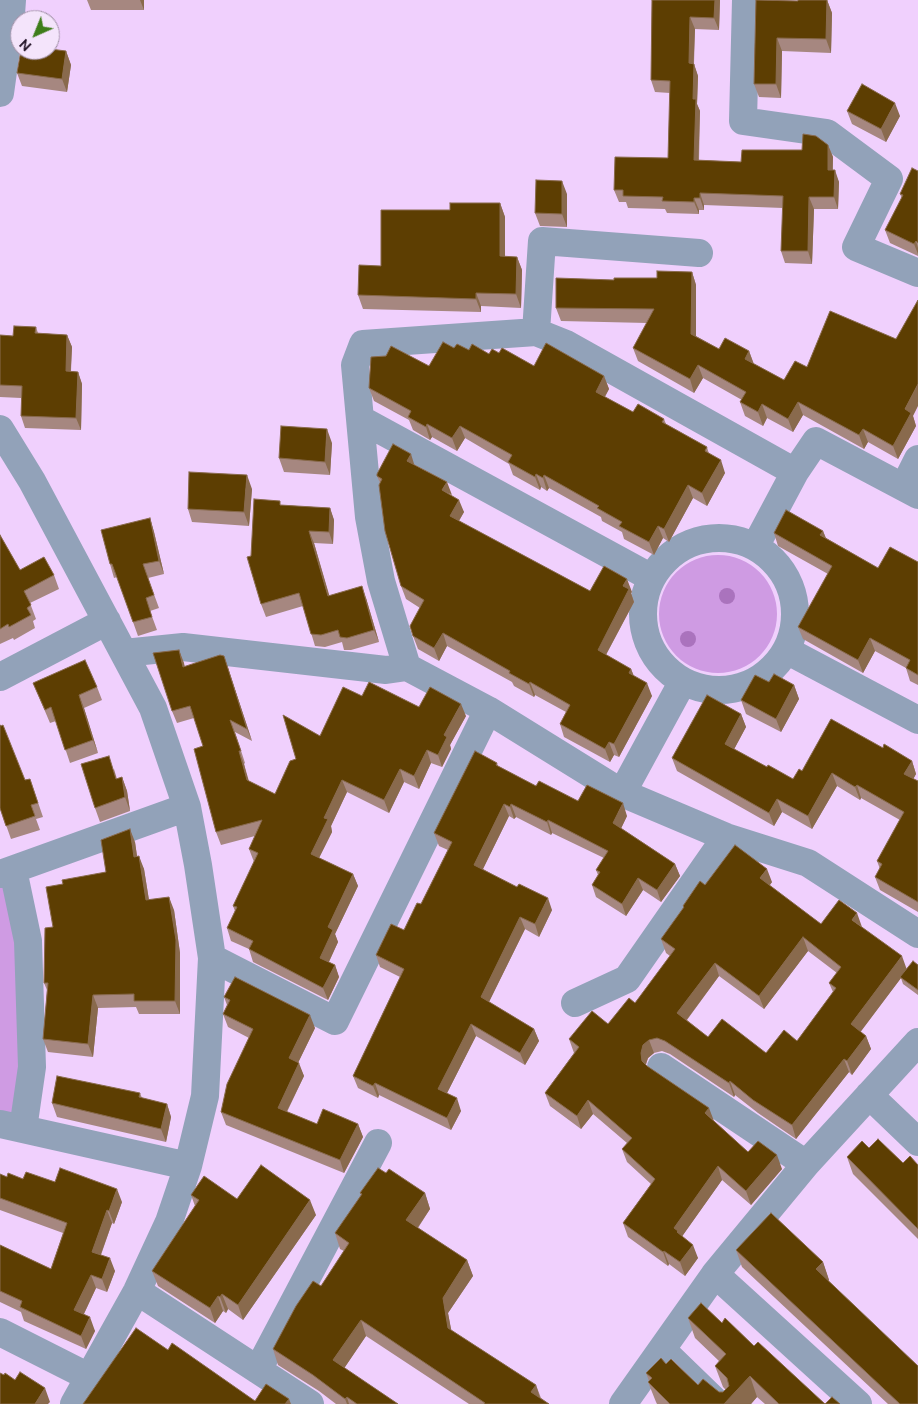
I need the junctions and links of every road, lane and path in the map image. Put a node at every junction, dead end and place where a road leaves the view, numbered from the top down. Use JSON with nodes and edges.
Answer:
{"nodes":[{"id":1,"x":12,"y":0,"type":"edge"},
{"id":2,"x":746,"y":0,"type":"edge"},
{"id":3,"x":0,"y":92,"type":"edge"},
{"id":4,"x":699,"y":253,"type":"dead end"},
{"id":5,"x":918,"y":273,"type":"edge"},
{"id":6,"x":536,"y":332,"type":"junction"},
{"id":7,"x":360,"y":419,"type":"junction"},
{"id":8,"x":0,"y":429,"type":"edge"},
{"id":9,"x":918,"y":459,"type":"edge"},
{"id":10,"x":795,"y":472,"type":"junction"},
{"id":11,"x":911,"y":491,"type":"edge"},
{"id":12,"x":755,"y":547,"type":"junction"},
{"id":13,"x":652,"y":578,"type":"junction"},
{"id":14,"x":107,"y":620,"type":"junction"},
{"id":15,"x":786,"y":650,"type":"junction"},
{"id":16,"x":124,"y":654,"type":"junction"},
{"id":17,"x":407,"y":667,"type":"junction"},
{"id":18,"x":0,"y":677,"type":"edge"},
{"id":19,"x":683,"y":681,"type":"junction"},
{"id":20,"x":488,"y":710,"type":"junction"},
{"id":21,"x":918,"y":720,"type":"edge"},
{"id":22,"x":622,"y":793,"type":"junction"},
{"id":23,"x":187,"y":807,"type":"junction"},
{"id":24,"x":726,"y":837,"type":"junction"},
{"id":25,"x":7,"y":872,"type":"edge"},
{"id":26,"x":918,"y":934,"type":"edge"},
{"id":27,"x":212,"y":958,"type":"junction"},
{"id":28,"x":575,"y":1003,"type":"dead end"},
{"id":29,"x":918,"y":1042,"type":"edge"},
{"id":30,"x":661,"y":1067,"type":"dead end"},
{"id":31,"x":870,"y":1095,"type":"junction"},
{"id":32,"x":11,"y":1127,"type":"edge"},
{"id":33,"x":918,"y":1142,"type":"edge"},
{"id":34,"x":378,"y":1143,"type":"dead end"},
{"id":35,"x":806,"y":1164,"type":"junction"},
{"id":36,"x":188,"y":1166,"type":"junction"},
{"id":37,"x":715,"y":1274,"type":"junction"},
{"id":38,"x":137,"y":1291,"type":"junction"},
{"id":39,"x":0,"y":1332,"type":"edge"},
{"id":40,"x":665,"y":1343,"type":"junction"},
{"id":41,"x":258,"y":1370,"type":"junction"},
{"id":42,"x":90,"y":1377,"type":"junction"},
{"id":43,"x":74,"y":1404,"type":"edge"},
{"id":44,"x":310,"y":1404,"type":"edge"},
{"id":45,"x":622,"y":1404,"type":"edge"},
{"id":46,"x":728,"y":1404,"type":"edge"},
{"id":47,"x":858,"y":1404,"type":"edge"}],
"edges":[{"from":1,"to":3,"type":"street"},
{"from":2,"to":5,"type":"street"},
{"from":4,"to":6,"type":"street"},
{"from":6,"to":7,"type":"street"},
{"from":6,"to":10,"type":"street"},
{"from":7,"to":13,"type":"street"},
{"from":7,"to":17,"type":"street"},
{"from":8,"to":14,"type":"street"},
{"from":9,"to":11,"type":"street"},
{"from":10,"to":11,"type":"street"},
{"from":10,"to":12,"type":"street"},
{"from":12,"to":13,"type":"street"},
{"from":12,"to":15,"type":"street"},
{"from":13,"to":19,"type":"street"},
{"from":14,"to":16,"type":"street"},
{"from":14,"to":18,"type":"street"},
{"from":15,"to":19,"type":"street"},
{"from":15,"to":21,"type":"street"},
{"from":16,"to":17,"type":"street"},
{"from":16,"to":23,"type":"street"},
{"from":17,"to":20,"type":"street"},
{"from":19,"to":22,"type":"street"},
{"from":20,"to":22,"type":"street"},
{"from":20,"to":27,"type":"street"},
{"from":22,"to":24,"type":"street"},
{"from":23,"to":25,"type":"street"},
{"from":23,"to":27,"type":"street"},
{"from":24,"to":26,"type":"street"},
{"from":24,"to":28,"type":"street"},
{"from":25,"to":32,"type":"street"},
{"from":27,"to":36,"type":"street"},
{"from":29,"to":31,"type":"street"},
{"from":30,"to":35,"type":"street"},
{"from":31,"to":33,"type":"street"},
{"from":31,"to":35,"type":"street"},
{"from":32,"to":36,"type":"street"},
{"from":34,"to":41,"type":"street"},
{"from":35,"to":37,"type":"street"},
{"from":36,"to":38,"type":"street"},
{"from":37,"to":40,"type":"street"},
{"from":37,"to":47,"type":"street"},
{"from":38,"to":41,"type":"street"},
{"from":38,"to":42,"type":"street"},
{"from":39,"to":42,"type":"street"},
{"from":40,"to":45,"type":"street"},
{"from":40,"to":46,"type":"lane"},
{"from":41,"to":44,"type":"street"},
{"from":42,"to":43,"type":"street"}]}
